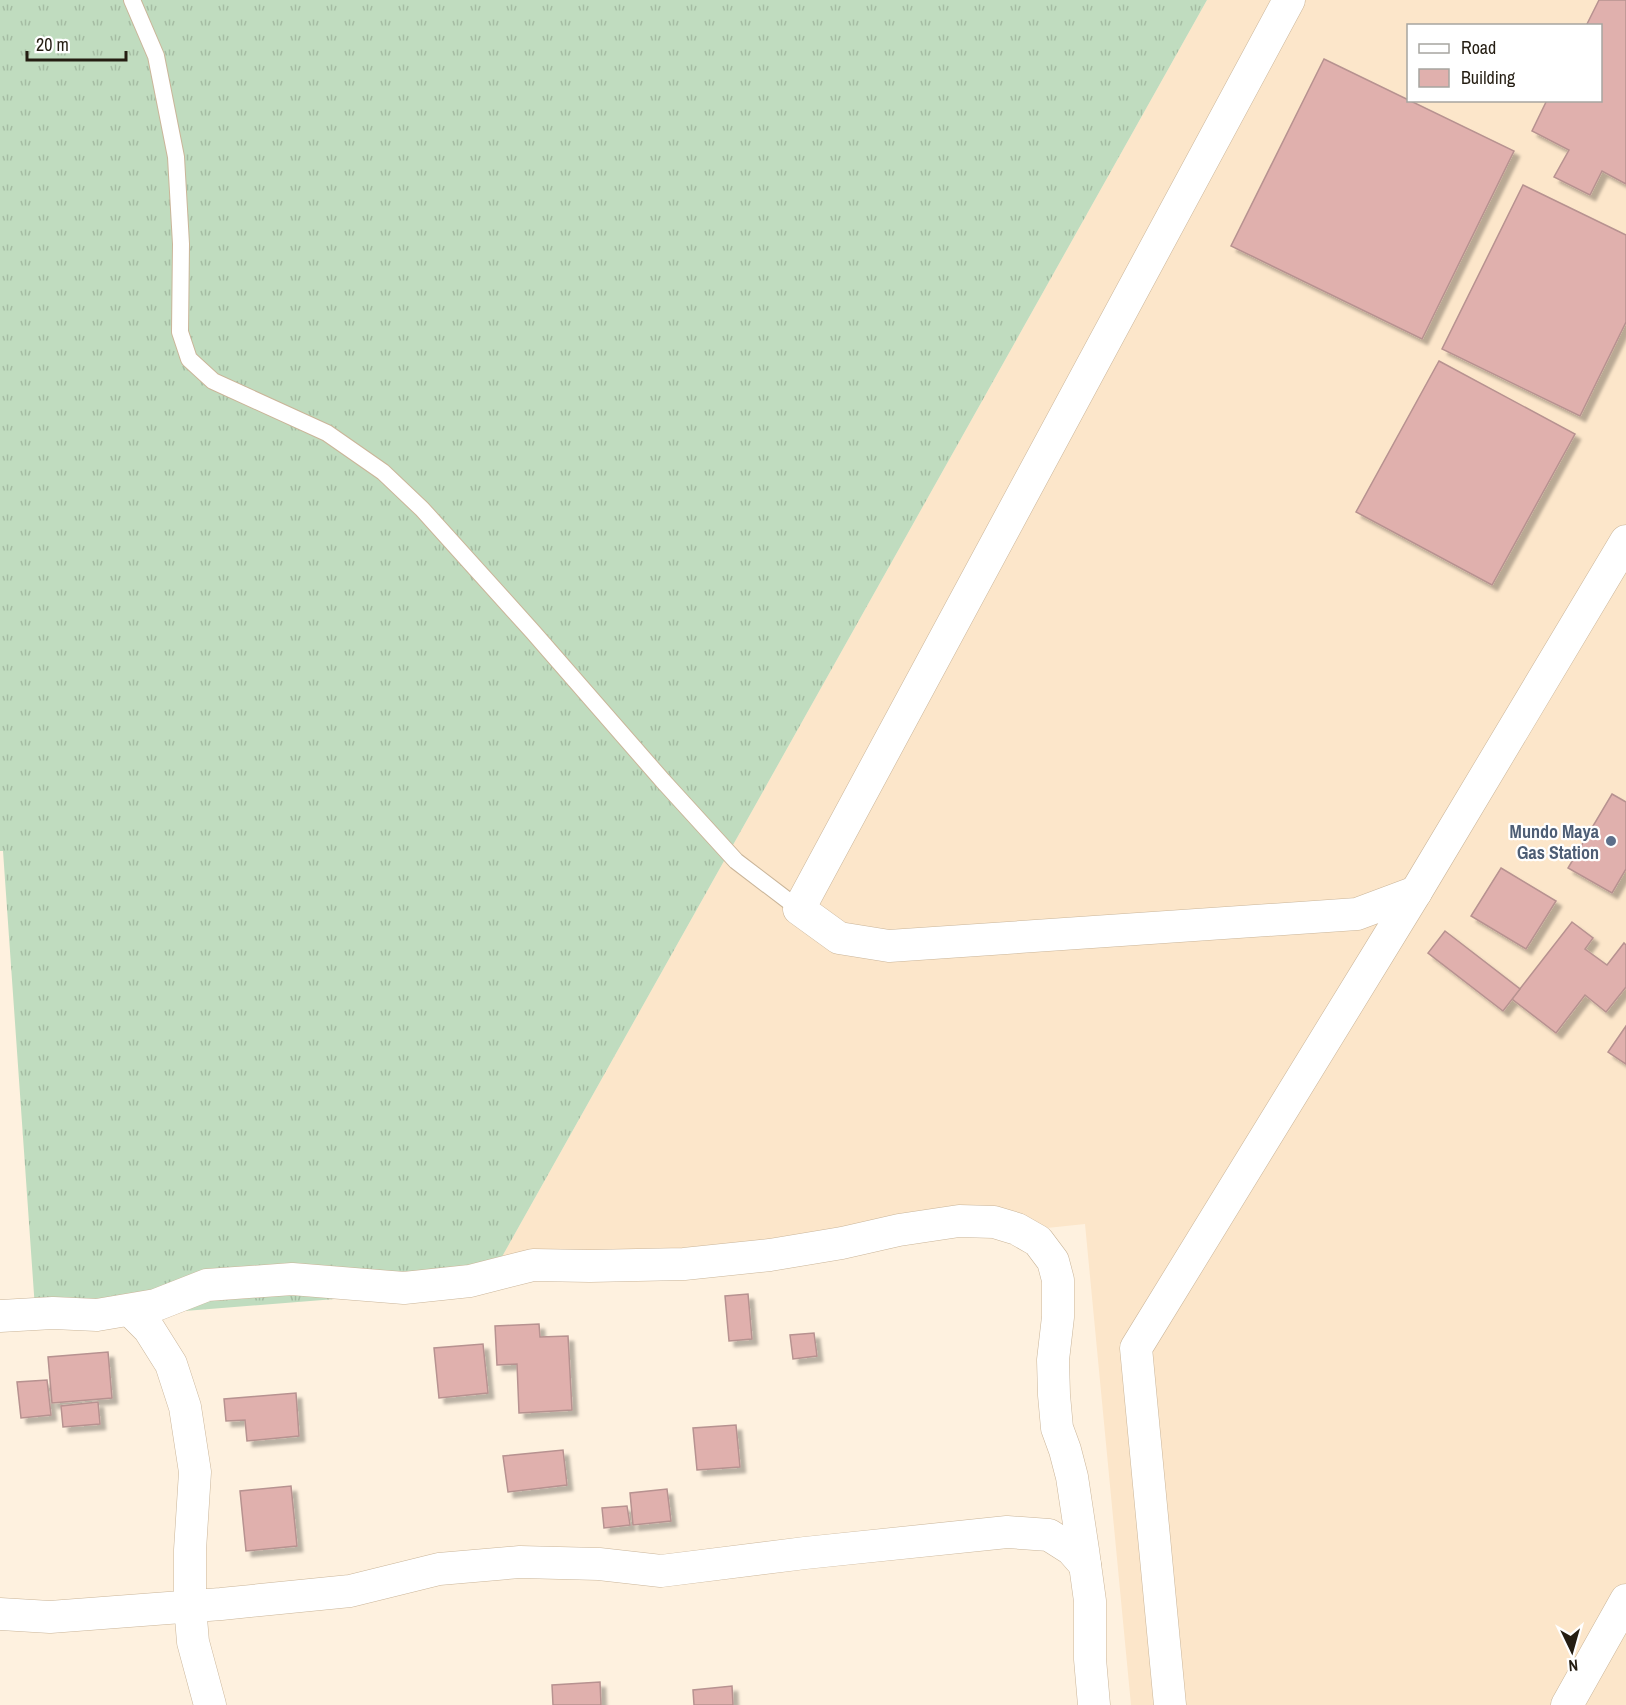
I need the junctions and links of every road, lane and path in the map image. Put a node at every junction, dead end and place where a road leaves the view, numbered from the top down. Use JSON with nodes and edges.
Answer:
{"nodes":[{"id":1,"x":132,"y":0,"type":"edge"},
{"id":2,"x":1289,"y":0,"type":"edge"},
{"id":3,"x":1626,"y":541,"type":"edge"},
{"id":4,"x":1416,"y":892,"type":"junction"},
{"id":5,"x":799,"y":909,"type":"junction"},
{"id":6,"x":130,"y":1310,"type":"junction"},
{"id":7,"x":0,"y":1316,"type":"edge"},
{"id":8,"x":1085,"y":1565,"type":"junction"},
{"id":9,"x":1626,"y":1600,"type":"edge"},
{"id":10,"x":190,"y":1606,"type":"junction"},
{"id":11,"x":0,"y":1614,"type":"edge"},
{"id":12,"x":210,"y":1705,"type":"edge"},
{"id":13,"x":1094,"y":1705,"type":"edge"},
{"id":14,"x":1170,"y":1705,"type":"edge"},
{"id":15,"x":1567,"y":1705,"type":"edge"}],
"edges":[{"from":1,"to":5,"type":"lane"},
{"from":2,"to":5,"type":"street"},
{"from":3,"to":4,"type":"street"},
{"from":4,"to":5,"type":"street"},
{"from":4,"to":14,"type":"street"},
{"from":6,"to":7,"type":"street"},
{"from":6,"to":8,"type":"street"},
{"from":6,"to":10,"type":"street"},
{"from":8,"to":10,"type":"street"},
{"from":8,"to":13,"type":"street"},
{"from":9,"to":15,"type":"street"},
{"from":10,"to":11,"type":"street"},
{"from":10,"to":12,"type":"street"}]}
